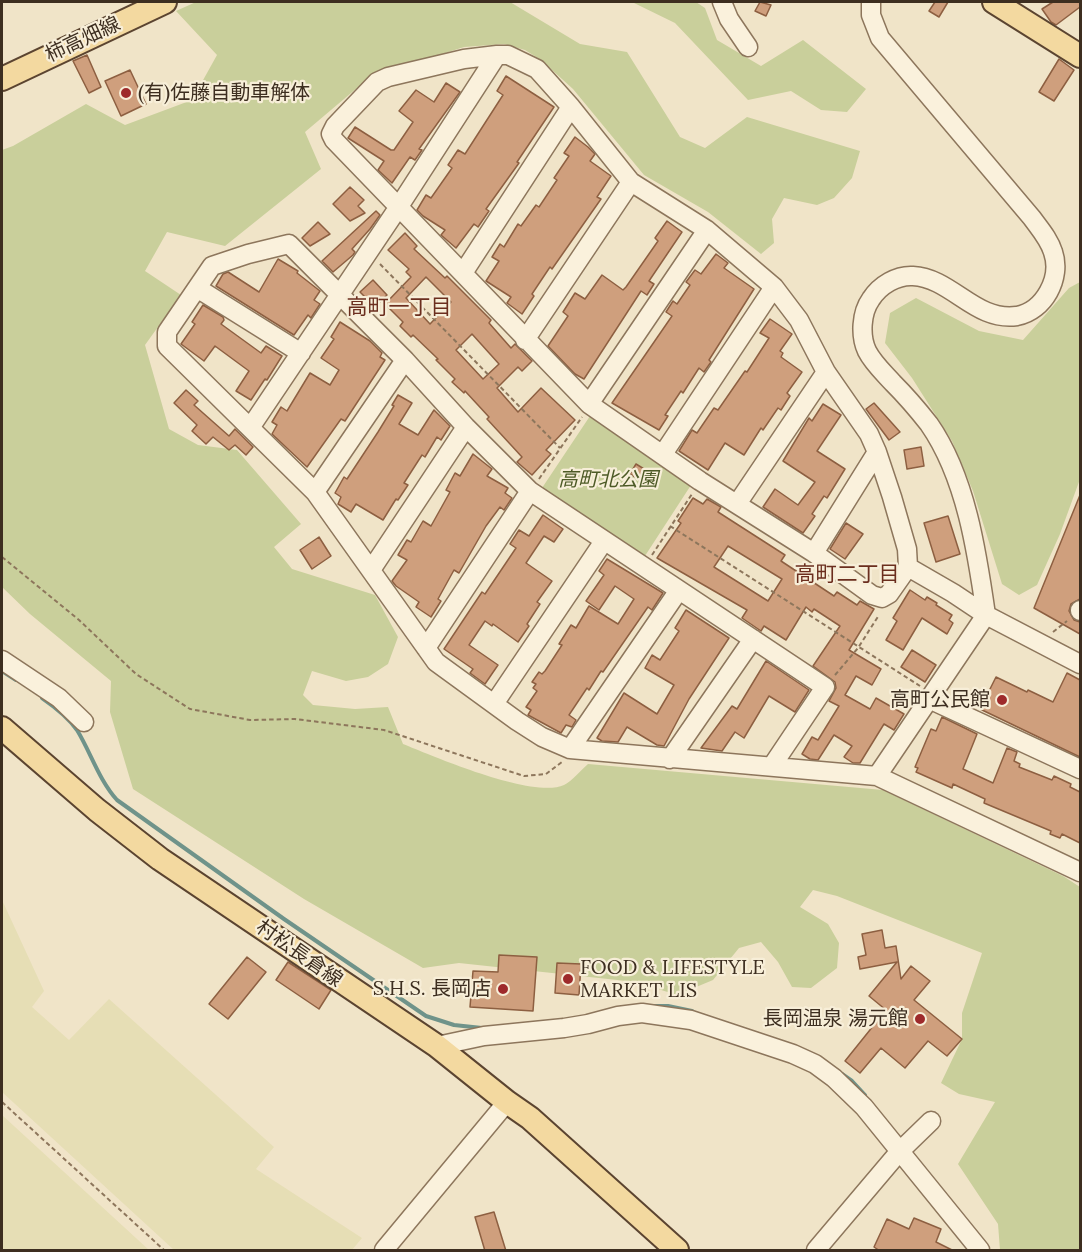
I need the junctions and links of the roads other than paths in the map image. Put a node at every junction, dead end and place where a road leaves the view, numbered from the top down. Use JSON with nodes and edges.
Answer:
{"nodes":[{"id":1,"x":165,"y":2,"type":"edge"},
{"id":2,"x":722,"y":2,"type":"edge"},
{"id":3,"x":871,"y":2,"type":"edge"},
{"id":4,"x":994,"y":2,"type":"edge"},
{"id":5,"x":748,"y":47,"type":"dead end"},
{"id":6,"x":1080,"y":55,"type":"edge"},
{"id":7,"x":497,"y":56,"type":"junction"},
{"id":8,"x":2,"y":79,"type":"edge"},
{"id":9,"x":571,"y":107,"type":"junction"},
{"id":10,"x":631,"y":182,"type":"junction"},
{"id":11,"x":398,"y":208,"type":"junction"},
{"id":12,"x":707,"y":230,"type":"junction"},
{"id":13,"x":463,"y":273,"type":"junction"},
{"id":14,"x":774,"y":287,"type":"junction"},
{"id":15,"x":197,"y":288,"type":"junction"},
{"id":16,"x":340,"y":295,"type":"junction"},
{"id":17,"x":525,"y":340,"type":"junction"},
{"id":18,"x":301,"y":353,"type":"junction"},
{"id":19,"x":405,"y":360,"type":"junction"},
{"id":20,"x":826,"y":372,"type":"junction"},
{"id":21,"x":589,"y":404,"type":"junction"},
{"id":22,"x":466,"y":427,"type":"junction"},
{"id":23,"x":250,"y":428,"type":"junction"},
{"id":24,"x":877,"y":452,"type":"junction"},
{"id":25,"x":663,"y":454,"type":"junction"},
{"id":26,"x":530,"y":491,"type":"junction"},
{"id":27,"x":315,"y":492,"type":"junction"},
{"id":28,"x":737,"y":504,"type":"junction"},
{"id":29,"x":604,"y":541,"type":"junction"},
{"id":30,"x":814,"y":553,"type":"junction"},
{"id":31,"x":908,"y":567,"type":"junction"},
{"id":32,"x":371,"y":570,"type":"junction"},
{"id":33,"x":679,"y":590,"type":"junction"},
{"id":34,"x":986,"y":615,"type":"junction"},
{"id":35,"x":753,"y":639,"type":"junction"},
{"id":36,"x":426,"y":648,"type":"junction"},
{"id":37,"x":2,"y":660,"type":"edge"},
{"id":38,"x":1080,"y":664,"type":"edge"},
{"id":39,"x":929,"y":699,"type":"junction"},
{"id":40,"x":494,"y":704,"type":"junction"},
{"id":41,"x":84,"y":722,"type":"dead end"},
{"id":42,"x":2,"y":728,"type":"edge"},
{"id":43,"x":570,"y":749,"type":"junction"},
{"id":44,"x":670,"y":759,"type":"junction"},
{"id":45,"x":772,"y":766,"type":"junction"},
{"id":46,"x":1080,"y":769,"type":"edge"},
{"id":47,"x":877,"y":776,"type":"junction"},
{"id":48,"x":1080,"y":872,"type":"edge"},
{"id":49,"x":437,"y":1046,"type":"junction"},
{"id":50,"x":507,"y":1102,"type":"junction"},
{"id":51,"x":931,"y":1121,"type":"dead end"},
{"id":52,"x":899,"y":1152,"type":"junction"},
{"id":53,"x":384,"y":1251,"type":"edge"},
{"id":54,"x":677,"y":1251,"type":"edge"},
{"id":55,"x":816,"y":1251,"type":"edge"},
{"id":56,"x":980,"y":1251,"type":"edge"}],
"edges":[{"from":1,"to":8,"type":"main road","name":"柿高畑線"},
{"from":2,"to":5,"type":"street"},
{"from":3,"to":34,"type":"street"},
{"from":4,"to":6,"type":"main road"},
{"from":7,"to":9,"type":"street"},
{"from":7,"to":11,"type":"street"},
{"from":7,"to":11,"type":"street"},
{"from":9,"to":10,"type":"street"},
{"from":9,"to":13,"type":"street"},
{"from":10,"to":12,"type":"street"},
{"from":10,"to":17,"type":"street"},
{"from":11,"to":13,"type":"street"},
{"from":11,"to":16,"type":"street"},
{"from":12,"to":14,"type":"street"},
{"from":12,"to":21,"type":"street"},
{"from":13,"to":17,"type":"street"},
{"from":14,"to":20,"type":"street"},
{"from":14,"to":25,"type":"street"},
{"from":15,"to":16,"type":"street"},
{"from":15,"to":18,"type":"street"},
{"from":15,"to":23,"type":"street"},
{"from":16,"to":18,"type":"street"},
{"from":16,"to":19,"type":"street"},
{"from":17,"to":21,"type":"street"},
{"from":18,"to":23,"type":"street"},
{"from":19,"to":22,"type":"street"},
{"from":19,"to":27,"type":"street"},
{"from":20,"to":24,"type":"street"},
{"from":20,"to":28,"type":"street"},
{"from":21,"to":25,"type":"street"},
{"from":22,"to":26,"type":"street"},
{"from":22,"to":32,"type":"street"},
{"from":23,"to":27,"type":"street"},
{"from":24,"to":30,"type":"street"},
{"from":24,"to":31,"type":"street"},
{"from":25,"to":28,"type":"street"},
{"from":26,"to":29,"type":"street"},
{"from":26,"to":36,"type":"street"},
{"from":27,"to":32,"type":"street"},
{"from":28,"to":30,"type":"street"},
{"from":29,"to":33,"type":"street"},
{"from":29,"to":40,"type":"street"},
{"from":30,"to":31,"type":"street"},
{"from":31,"to":34,"type":"street"},
{"from":32,"to":36,"type":"street"},
{"from":33,"to":35,"type":"street"},
{"from":33,"to":43,"type":"street"},
{"from":34,"to":38,"type":"street"},
{"from":34,"to":39,"type":"street"},
{"from":35,"to":44,"type":"street"},
{"from":35,"to":45,"type":"street"},
{"from":36,"to":40,"type":"street"},
{"from":37,"to":41,"type":"street"},
{"from":39,"to":46,"type":"street"},
{"from":39,"to":47,"type":"street"},
{"from":40,"to":43,"type":"street"},
{"from":42,"to":49,"type":"main road","name":"村松長倉線"},
{"from":43,"to":44,"type":"street"},
{"from":44,"to":45,"type":"street"},
{"from":45,"to":47,"type":"street"},
{"from":47,"to":48,"type":"street"},
{"from":49,"to":50,"type":"main road","name":"村松長倉線"},
{"from":49,"to":52,"type":"street"},
{"from":50,"to":53,"type":"street"},
{"from":50,"to":54,"type":"main road","name":"村松長倉線"},
{"from":51,"to":52,"type":"street"},
{"from":52,"to":55,"type":"street"},
{"from":52,"to":56,"type":"street"}]}
